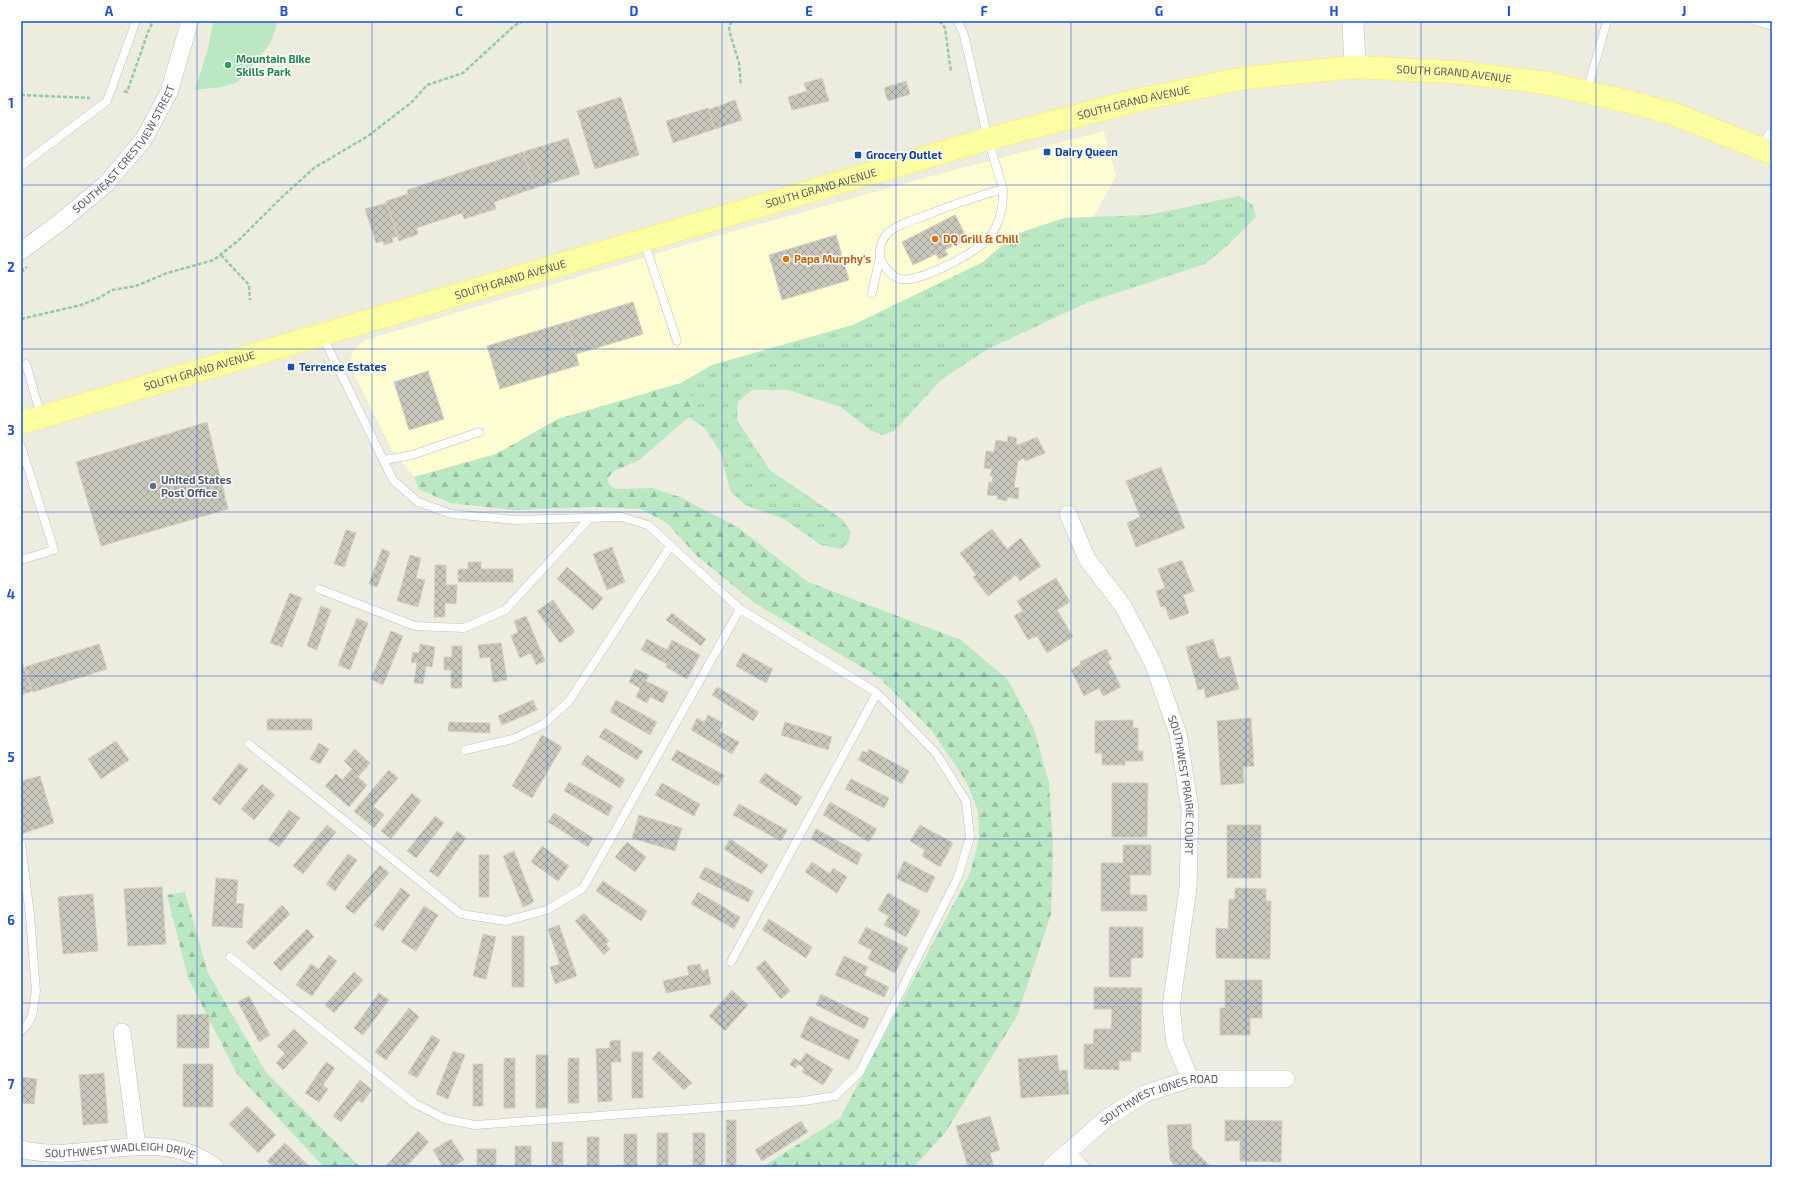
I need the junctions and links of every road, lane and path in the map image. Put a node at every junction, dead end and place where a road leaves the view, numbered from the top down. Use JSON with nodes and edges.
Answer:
{"nodes":[{"id":1,"x":136,"y":21,"type":"edge"},
{"id":2,"x":190,"y":21,"type":"edge"},
{"id":3,"x":523,"y":21,"type":"edge"},
{"id":4,"x":731,"y":21,"type":"edge"},
{"id":5,"x":940,"y":21,"type":"edge"},
{"id":6,"x":958,"y":21,"type":"edge"},
{"id":7,"x":1353,"y":21,"type":"edge"},
{"id":8,"x":1608,"y":21,"type":"edge"},
{"id":9,"x":1755,"y":21,"type":"edge"},
{"id":10,"x":1772,"y":26,"type":"edge"},
{"id":11,"x":1355,"y":67,"type":"junction"},
{"id":12,"x":951,"y":72,"type":"dead end"},
{"id":13,"x":741,"y":85,"type":"dead end"},
{"id":14,"x":1587,"y":92,"type":"junction"},
{"id":15,"x":988,"y":139,"type":"junction"},
{"id":16,"x":1770,"y":147,"type":"edge"},
{"id":17,"x":21,"y":166,"type":"edge"},
{"id":18,"x":1003,"y":189,"type":"junction"},
{"id":19,"x":644,"y":240,"type":"junction"},
{"id":20,"x":21,"y":250,"type":"edge"},
{"id":21,"x":221,"y":255,"type":"junction"},
{"id":22,"x":880,"y":258,"type":"junction"},
{"id":23,"x":872,"y":292,"type":"dead end"},
{"id":24,"x":250,"y":300,"type":"dead end"},
{"id":25,"x":21,"y":319,"type":"edge"},
{"id":26,"x":321,"y":334,"type":"junction"},
{"id":27,"x":676,"y":341,"type":"dead end"},
{"id":28,"x":26,"y":364,"type":"dead end"},
{"id":29,"x":31,"y":420,"type":"edge"},
{"id":30,"x":479,"y":432,"type":"dead end"},
{"id":31,"x":21,"y":446,"type":"edge"},
{"id":32,"x":384,"y":460,"type":"junction"},
{"id":33,"x":1068,"y":514,"type":"dead end"},
{"id":34,"x":590,"y":518,"type":"junction"},
{"id":35,"x":671,"y":545,"type":"junction"},
{"id":36,"x":21,"y":560,"type":"edge"},
{"id":37,"x":319,"y":589,"type":"dead end"},
{"id":38,"x":740,"y":609,"type":"junction"},
{"id":39,"x":876,"y":693,"type":"junction"},
{"id":40,"x":249,"y":744,"type":"dead end"},
{"id":41,"x":465,"y":750,"type":"dead end"},
{"id":42,"x":21,"y":844,"type":"edge"},
{"id":43,"x":230,"y":957,"type":"dead end"},
{"id":44,"x":731,"y":962,"type":"dead end"},
{"id":45,"x":21,"y":1031,"type":"edge"},
{"id":46,"x":122,"y":1032,"type":"dead end"},
{"id":47,"x":1190,"y":1079,"type":"junction"},
{"id":48,"x":1286,"y":1079,"type":"dead end"},
{"id":49,"x":137,"y":1146,"type":"junction"},
{"id":50,"x":21,"y":1149,"type":"edge"},
{"id":51,"x":1066,"y":1153,"type":"junction"},
{"id":52,"x":215,"y":1167,"type":"edge"},
{"id":53,"x":1051,"y":1167,"type":"edge"},
{"id":54,"x":1080,"y":1167,"type":"edge"}],
"edges":[{"from":1,"to":17,"type":"lane"},
{"from":2,"to":20,"type":"street","name":"SOUTHEAST CRESTVIEW STREET"},
{"from":3,"to":21,"type":"path"},
{"from":4,"to":13,"type":"path"},
{"from":5,"to":12,"type":"path"},
{"from":6,"to":15,"type":"lane"},
{"from":7,"to":11,"type":"street"},
{"from":8,"to":14,"type":"lane"},
{"from":9,"to":10,"type":"lane"},
{"from":11,"to":14,"type":"main road","name":"SOUTH GRAND AVENUE"},
{"from":11,"to":15,"type":"main road","name":"SOUTH GRAND AVENUE"},
{"from":14,"to":16,"type":"main road","name":"SOUTH GRAND AVENUE"},
{"from":15,"to":18,"type":"lane"},
{"from":15,"to":19,"type":"main road","name":"SOUTH GRAND AVENUE"},
{"from":18,"to":22,"type":"lane"},
{"from":18,"to":22,"type":"lane"},
{"from":19,"to":26,"type":"main road","name":"SOUTH GRAND AVENUE"},
{"from":19,"to":27,"type":"lane"},
{"from":21,"to":24,"type":"path"},
{"from":21,"to":25,"type":"path"},
{"from":22,"to":23,"type":"lane"},
{"from":26,"to":29,"type":"main road","name":"SOUTH GRAND AVENUE"},
{"from":26,"to":32,"type":"lane"},
{"from":28,"to":29,"type":"lane"},
{"from":30,"to":32,"type":"lane"},
{"from":31,"to":36,"type":"lane"},
{"from":32,"to":34,"type":"lane"},
{"from":33,"to":47,"type":"street","name":"SOUTHWEST PRAIRIE COURT"},
{"from":34,"to":35,"type":"lane"},
{"from":34,"to":37,"type":"lane"},
{"from":35,"to":38,"type":"lane"},
{"from":35,"to":41,"type":"lane"},
{"from":38,"to":39,"type":"lane"},
{"from":38,"to":40,"type":"lane"},
{"from":39,"to":43,"type":"lane"},
{"from":39,"to":44,"type":"lane"},
{"from":42,"to":45,"type":"lane"},
{"from":46,"to":49,"type":"street"},
{"from":47,"to":48,"type":"street","name":"SOUTHWEST JONES ROAD"},
{"from":47,"to":51,"type":"street","name":"SOUTHWEST JONES ROAD"},
{"from":49,"to":50,"type":"street","name":"SOUTHWEST WADLEIGH DRIVE"},
{"from":49,"to":52,"type":"street","name":"SOUTHWEST WADLEIGH DRIVE"},
{"from":51,"to":53,"type":"street","name":"SOUTHWEST JONES ROAD"},
{"from":51,"to":54,"type":"street"}]}
